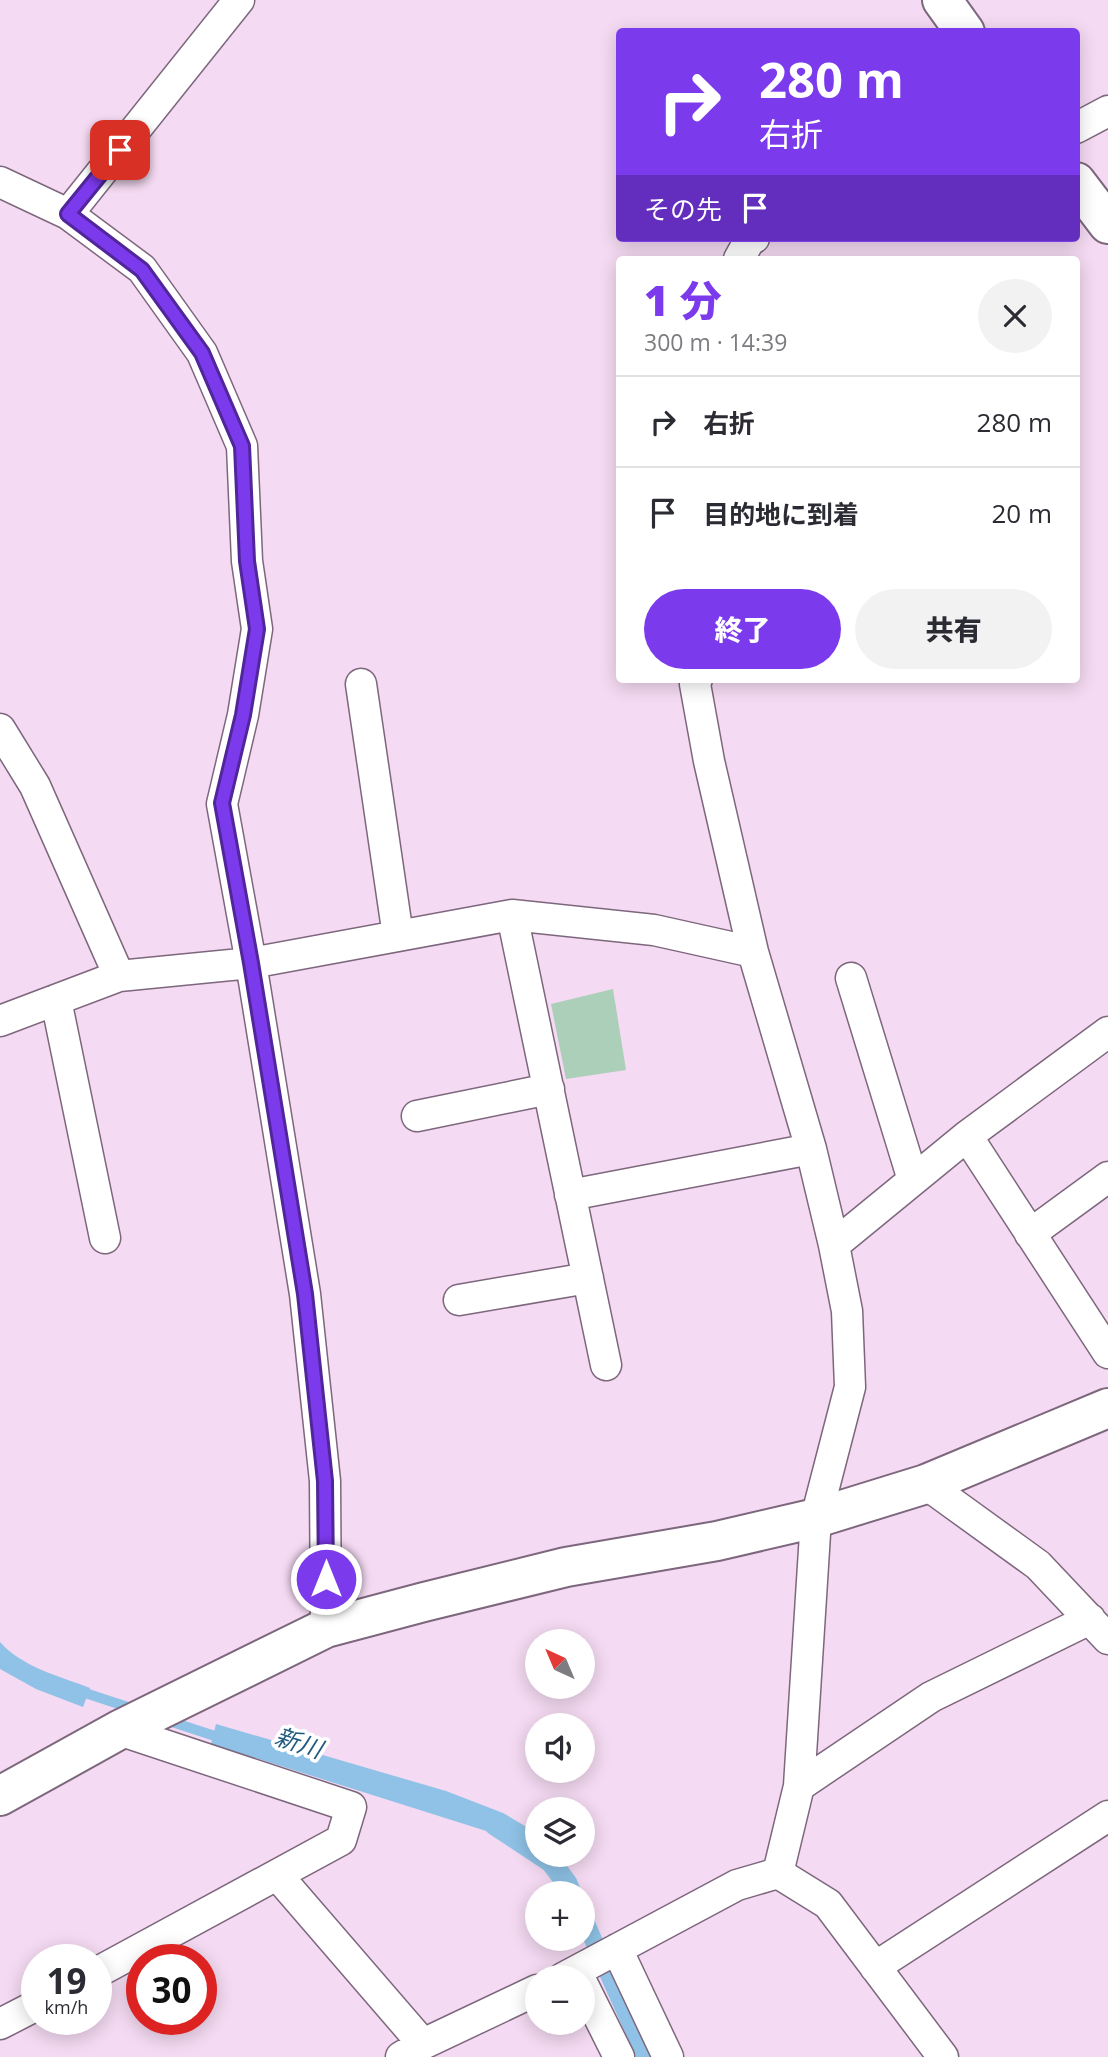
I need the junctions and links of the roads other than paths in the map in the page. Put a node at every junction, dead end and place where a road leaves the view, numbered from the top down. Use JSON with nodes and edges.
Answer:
{"nodes":[{"id":1,"x":239,"y":0,"type":"edge"},
{"id":2,"x":942,"y":0,"type":"edge"},
{"id":3,"x":962,"y":28,"type":"edge"},
{"id":4,"x":1108,"y":111,"type":"edge"},
{"id":5,"x":1080,"y":126,"type":"edge"},
{"id":6,"x":0,"y":182,"type":"edge"},
{"id":7,"x":1080,"y":187,"type":"edge"},
{"id":8,"x":68,"y":214,"type":"junction"},
{"id":9,"x":1108,"y":224,"type":"edge"},
{"id":10,"x":695,"y":683,"type":"edge"},
{"id":11,"x":361,"y":684,"type":"dead end"},
{"id":12,"x":0,"y":729,"type":"edge"},
{"id":13,"x":512,"y":915,"type":"junction"},
{"id":14,"x":398,"y":936,"type":"junction"},
{"id":15,"x":753,"y":952,"type":"junction"},
{"id":16,"x":251,"y":963,"type":"junction"},
{"id":17,"x":119,"y":976,"type":"junction"},
{"id":18,"x":851,"y":978,"type":"dead end"},
{"id":19,"x":56,"y":1000,"type":"junction"},
{"id":20,"x":0,"y":1021,"type":"edge"},
{"id":21,"x":1106,"y":1038,"type":"edge"},
{"id":22,"x":549,"y":1089,"type":"junction"},
{"id":23,"x":417,"y":1116,"type":"dead end"},
{"id":24,"x":967,"y":1136,"type":"junction"},
{"id":25,"x":811,"y":1149,"type":"junction"},
{"id":26,"x":1108,"y":1177,"type":"edge"},
{"id":27,"x":913,"y":1180,"type":"junction"},
{"id":28,"x":570,"y":1195,"type":"junction"},
{"id":29,"x":1030,"y":1234,"type":"junction"},
{"id":30,"x":105,"y":1238,"type":"dead end"},
{"id":31,"x":834,"y":1245,"type":"junction"},
{"id":32,"x":588,"y":1278,"type":"junction"},
{"id":33,"x":459,"y":1300,"type":"dead end"},
{"id":34,"x":1108,"y":1353,"type":"edge"},
{"id":35,"x":606,"y":1365,"type":"dead end"},
{"id":36,"x":1108,"y":1408,"type":"edge"},
{"id":37,"x":926,"y":1484,"type":"junction"},
{"id":38,"x":816,"y":1518,"type":"junction"},
{"id":39,"x":326,"y":1628,"type":"junction"},
{"id":40,"x":1099,"y":1629,"type":"edge"},
{"id":41,"x":119,"y":1730,"type":"junction"},
{"id":42,"x":799,"y":1786,"type":"junction"},
{"id":43,"x":0,"y":1796,"type":"edge"},
{"id":44,"x":1108,"y":1816,"type":"edge"},
{"id":45,"x":778,"y":1872,"type":"junction"},
{"id":46,"x":278,"y":1876,"type":"junction"},
{"id":47,"x":617,"y":1949,"type":"junction"},
{"id":48,"x":112,"y":1964,"type":"edge"},
{"id":49,"x":594,"y":1965,"type":"edge"},
{"id":50,"x":875,"y":1967,"type":"junction"},
{"id":51,"x":525,"y":1996,"type":"edge"},
{"id":52,"x":21,"y":2013,"type":"edge"},
{"id":53,"x":595,"y":2015,"type":"edge"},
{"id":54,"x":0,"y":2024,"type":"edge"},
{"id":55,"x":412,"y":2051,"type":"edge"},
{"id":56,"x":618,"y":2057,"type":"edge"},
{"id":57,"x":668,"y":2057,"type":"edge"},
{"id":58,"x":943,"y":2057,"type":"edge"}],
"edges":[{"from":1,"to":8,"type":"street"},
{"from":2,"to":3,"type":"street"},
{"from":4,"to":5,"type":"street"},
{"from":6,"to":8,"type":"street"},
{"from":7,"to":9,"type":"street"},
{"from":8,"to":16,"type":"street"},
{"from":10,"to":15,"type":"street"},
{"from":11,"to":14,"type":"street"},
{"from":12,"to":17,"type":"street"},
{"from":13,"to":14,"type":"street"},
{"from":13,"to":15,"type":"street"},
{"from":13,"to":22,"type":"street"},
{"from":14,"to":16,"type":"street"},
{"from":15,"to":25,"type":"street"},
{"from":16,"to":17,"type":"street"},
{"from":16,"to":39,"type":"street"},
{"from":17,"to":19,"type":"street"},
{"from":18,"to":27,"type":"street"},
{"from":19,"to":20,"type":"street"},
{"from":19,"to":30,"type":"street"},
{"from":21,"to":24,"type":"street"},
{"from":22,"to":23,"type":"street"},
{"from":22,"to":28,"type":"street"},
{"from":24,"to":27,"type":"street"},
{"from":24,"to":29,"type":"street"},
{"from":25,"to":28,"type":"street"},
{"from":25,"to":31,"type":"street"},
{"from":26,"to":29,"type":"street"},
{"from":27,"to":31,"type":"street"},
{"from":28,"to":32,"type":"street"},
{"from":29,"to":34,"type":"street"},
{"from":31,"to":38,"type":"street"},
{"from":32,"to":33,"type":"street"},
{"from":32,"to":35,"type":"street"},
{"from":36,"to":37,"type":"street"},
{"from":37,"to":38,"type":"street"},
{"from":37,"to":40,"type":"street"},
{"from":38,"to":39,"type":"street"},
{"from":38,"to":42,"type":"street"},
{"from":39,"to":41,"type":"street"},
{"from":40,"to":42,"type":"street"},
{"from":41,"to":43,"type":"street"},
{"from":41,"to":46,"type":"street"},
{"from":42,"to":45,"type":"street"},
{"from":44,"to":50,"type":"street"},
{"from":45,"to":47,"type":"street"},
{"from":45,"to":50,"type":"street"},
{"from":46,"to":48,"type":"street"},
{"from":46,"to":55,"type":"street"},
{"from":47,"to":49,"type":"street"},
{"from":47,"to":57,"type":"street"},
{"from":50,"to":58,"type":"street"},
{"from":51,"to":55,"type":"street"},
{"from":52,"to":54,"type":"street"},
{"from":53,"to":56,"type":"street"}]}
